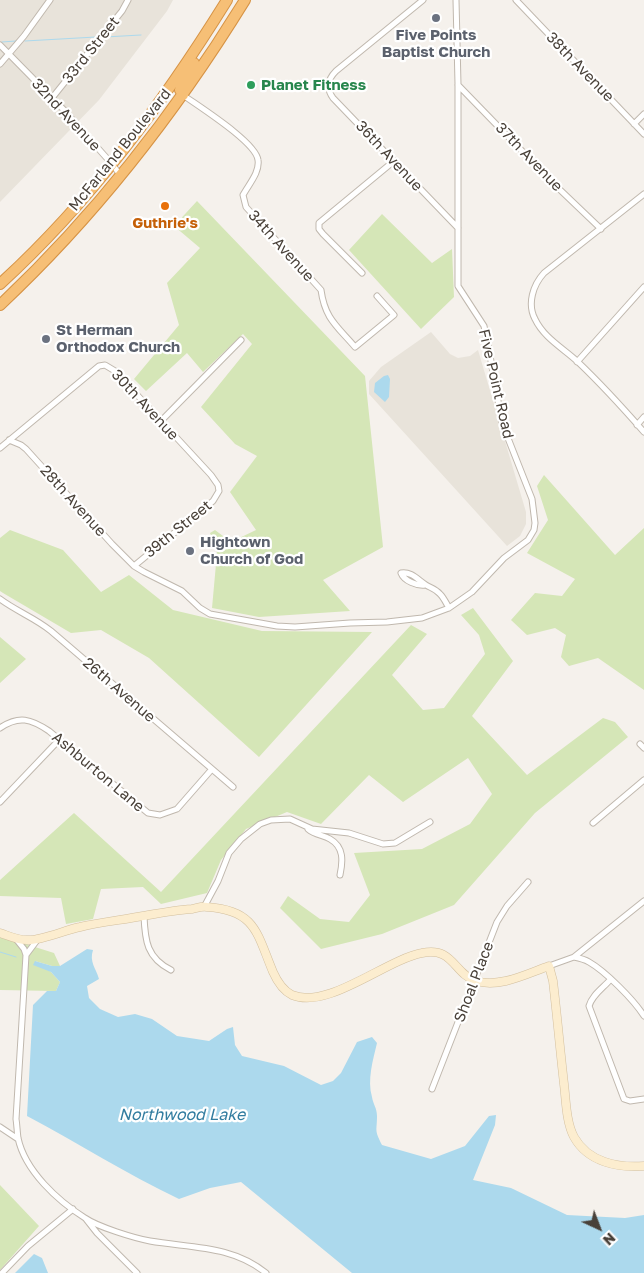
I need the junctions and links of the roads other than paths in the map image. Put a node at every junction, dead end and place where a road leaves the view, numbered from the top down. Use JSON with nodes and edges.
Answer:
{"nodes":[{"id":1,"x":50,"y":0,"type":"edge"},
{"id":2,"x":128,"y":0,"type":"edge"},
{"id":3,"x":226,"y":0,"type":"edge"},
{"id":4,"x":245,"y":0,"type":"edge"},
{"id":5,"x":423,"y":0,"type":"edge"},
{"id":6,"x":456,"y":0,"type":"edge"},
{"id":7,"x":516,"y":0,"type":"edge"},
{"id":8,"x":0,"y":45,"type":"edge"},
{"id":9,"x":198,"y":46,"type":"junction"},
{"id":10,"x":9,"y":54,"type":"junction"},
{"id":11,"x":0,"y":64,"type":"edge"},
{"id":12,"x":458,"y":84,"type":"junction"},
{"id":13,"x":183,"y":96,"type":"junction"},
{"id":14,"x":52,"y":98,"type":"junction"},
{"id":15,"x":644,"y":114,"type":"edge"},
{"id":16,"x":634,"y":124,"type":"junction"},
{"id":17,"x":644,"y":134,"type":"edge"},
{"id":18,"x":394,"y":161,"type":"junction"},
{"id":19,"x":112,"y":164,"type":"junction"},
{"id":20,"x":122,"y":176,"type":"junction"},
{"id":21,"x":644,"y":194,"type":"edge"},
{"id":22,"x":458,"y":228,"type":"junction"},
{"id":23,"x":601,"y":229,"type":"junction"},
{"id":24,"x":362,"y":273,"type":"dead end"},
{"id":25,"x":0,"y":284,"type":"edge"},
{"id":26,"x":644,"y":287,"type":"edge"},
{"id":27,"x":377,"y":296,"type":"dead end"},
{"id":28,"x":0,"y":305,"type":"edge"},
{"id":29,"x":241,"y":340,"type":"dead end"},
{"id":30,"x":577,"y":362,"type":"junction"},
{"id":31,"x":644,"y":417,"type":"edge"},
{"id":32,"x":160,"y":421,"type":"junction"},
{"id":33,"x":637,"y":424,"type":"junction"},
{"id":34,"x":644,"y":432,"type":"edge"},
{"id":35,"x":9,"y":440,"type":"junction"},
{"id":36,"x":0,"y":448,"type":"edge"},
{"id":37,"x":219,"y":491,"type":"joint"},
{"id":38,"x":134,"y":566,"type":"junction"},
{"id":39,"x":399,"y":572,"type":"dead end"},
{"id":40,"x":0,"y":599,"type":"edge"},
{"id":41,"x":449,"y":608,"type":"junction"},
{"id":42,"x":0,"y":728,"type":"edge"},
{"id":43,"x":59,"y":740,"type":"junction"},
{"id":44,"x":212,"y":769,"type":"junction"},
{"id":45,"x":644,"y":780,"type":"edge"},
{"id":46,"x":234,"y":787,"type":"dead end"},
{"id":47,"x":0,"y":802,"type":"edge"},
{"id":48,"x":430,"y":822,"type":"dead end"},
{"id":49,"x":593,"y":823,"type":"dead end"},
{"id":50,"x":306,"y":826,"type":"junction"},
{"id":51,"x":340,"y":875,"type":"dead end"},
{"id":52,"x":528,"y":882,"type":"dead end"},
{"id":53,"x":644,"y":901,"type":"edge"},
{"id":54,"x":204,"y":906,"type":"junction"},
{"id":55,"x":144,"y":916,"type":"junction"},
{"id":56,"x":0,"y":933,"type":"edge"},
{"id":57,"x":15,"y":939,"type":"junction"},
{"id":58,"x":38,"y":939,"type":"junction"},
{"id":59,"x":28,"y":940,"type":"junction"},
{"id":60,"x":584,"y":949,"type":"junction"},
{"id":61,"x":26,"y":955,"type":"junction"},
{"id":62,"x":574,"y":957,"type":"junction"},
{"id":63,"x":587,"y":961,"type":"junction"},
{"id":64,"x":549,"y":966,"type":"junction"},
{"id":65,"x":171,"y":970,"type":"dead end"},
{"id":66,"x":474,"y":980,"type":"junction"},
{"id":67,"x":610,"y":980,"type":"junction"},
{"id":68,"x":644,"y":1016,"type":"edge"},
{"id":69,"x":432,"y":1089,"type":"dead end"},
{"id":70,"x":644,"y":1099,"type":"edge"},
{"id":71,"x":0,"y":1127,"type":"edge"},
{"id":72,"x":18,"y":1139,"type":"junction"},
{"id":73,"x":644,"y":1166,"type":"edge"},
{"id":74,"x":72,"y":1209,"type":"junction"},
{"id":75,"x":86,"y":1219,"type":"junction"},
{"id":76,"x":2,"y":1273,"type":"edge"},
{"id":77,"x":137,"y":1273,"type":"edge"},
{"id":78,"x":266,"y":1273,"type":"edge"}],
"edges":[{"from":1,"to":10,"type":"street"},
{"from":2,"to":14,"type":"street","name":"33rd Street"},
{"from":3,"to":9,"type":"highway","name":"McFarland Boulevard"},
{"from":4,"to":13,"type":"highway","name":"McFarland Boulevard"},
{"from":5,"to":18,"type":"street","name":"36th Avenue"},
{"from":6,"to":12,"type":"street","name":"Five Point Road"},
{"from":7,"to":16,"type":"street","name":"38th Avenue"},
{"from":8,"to":10,"type":"street","name":"32nd Avenue"},
{"from":9,"to":13,"type":"highway"},
{"from":9,"to":19,"type":"highway","name":"McFarland Boulevard"},
{"from":10,"to":11,"type":"street"},
{"from":10,"to":14,"type":"street","name":"32nd Avenue"},
{"from":12,"to":22,"type":"street","name":"Five Point Road"},
{"from":12,"to":23,"type":"street","name":"37th Avenue"},
{"from":13,"to":20,"type":"highway","name":"McFarland Boulevard"},
{"from":13,"to":27,"type":"street","name":"34th Avenue"},
{"from":14,"to":19,"type":"street","name":"32nd Avenue"},
{"from":15,"to":16,"type":"street"},
{"from":16,"to":17,"type":"street","name":"38th Avenue"},
{"from":18,"to":22,"type":"street","name":"36th Avenue"},
{"from":18,"to":24,"type":"street"},
{"from":19,"to":20,"type":"street","name":"32nd Avenue"},
{"from":19,"to":25,"type":"highway","name":"McFarland Boulevard"},
{"from":20,"to":28,"type":"highway","name":"McFarland Boulevard"},
{"from":21,"to":23,"type":"street"},
{"from":22,"to":41,"type":"street","name":"Five Point Road"},
{"from":23,"to":30,"type":"street"},
{"from":26,"to":30,"type":"street"},
{"from":29,"to":32,"type":"street"},
{"from":30,"to":33,"type":"street"},
{"from":31,"to":33,"type":"street"},
{"from":32,"to":35,"type":"street","name":"30th Avenue"},
{"from":32,"to":37,"type":"street","name":"30th Avenue"},
{"from":33,"to":34,"type":"street"},
{"from":35,"to":36,"type":"street"},
{"from":35,"to":38,"type":"street","name":"28th Avenue"},
{"from":37,"to":38,"type":"street","name":"39th Street"},
{"from":38,"to":41,"type":"street","name":"Five Point Road"},
{"from":39,"to":41,"type":"street"},
{"from":40,"to":44,"type":"street","name":"26th Avenue"},
{"from":42,"to":43,"type":"street","name":"Ashburton Lane"},
{"from":43,"to":44,"type":"street","name":"Ashburton Lane"},
{"from":43,"to":47,"type":"street"},
{"from":44,"to":46,"type":"street","name":"26th Avenue"},
{"from":45,"to":49,"type":"street"},
{"from":48,"to":50,"type":"street"},
{"from":50,"to":51,"type":"street"},
{"from":50,"to":54,"type":"street"},
{"from":52,"to":66,"type":"street","name":"Shoal Place"},
{"from":53,"to":60,"type":"street"},
{"from":54,"to":55,"type":"street"},
{"from":54,"to":66,"type":"street"},
{"from":55,"to":58,"type":"street"},
{"from":55,"to":65,"type":"street"},
{"from":56,"to":57,"type":"street"},
{"from":57,"to":59,"type":"street"},
{"from":57,"to":61,"type":"street"},
{"from":58,"to":59,"type":"street"},
{"from":58,"to":61,"type":"street"},
{"from":59,"to":61,"type":"street"},
{"from":60,"to":62,"type":"street"},
{"from":60,"to":63,"type":"street"},
{"from":61,"to":72,"type":"street"},
{"from":62,"to":63,"type":"street"},
{"from":62,"to":64,"type":"street"},
{"from":63,"to":67,"type":"street"},
{"from":64,"to":66,"type":"street"},
{"from":64,"to":73,"type":"street"},
{"from":66,"to":69,"type":"street","name":"Shoal Place"},
{"from":67,"to":68,"type":"street"},
{"from":67,"to":70,"type":"street"},
{"from":71,"to":72,"type":"street"},
{"from":72,"to":74,"type":"street"},
{"from":74,"to":75,"type":"street"},
{"from":74,"to":76,"type":"street"},
{"from":75,"to":77,"type":"street"},
{"from":75,"to":78,"type":"street"}]}
